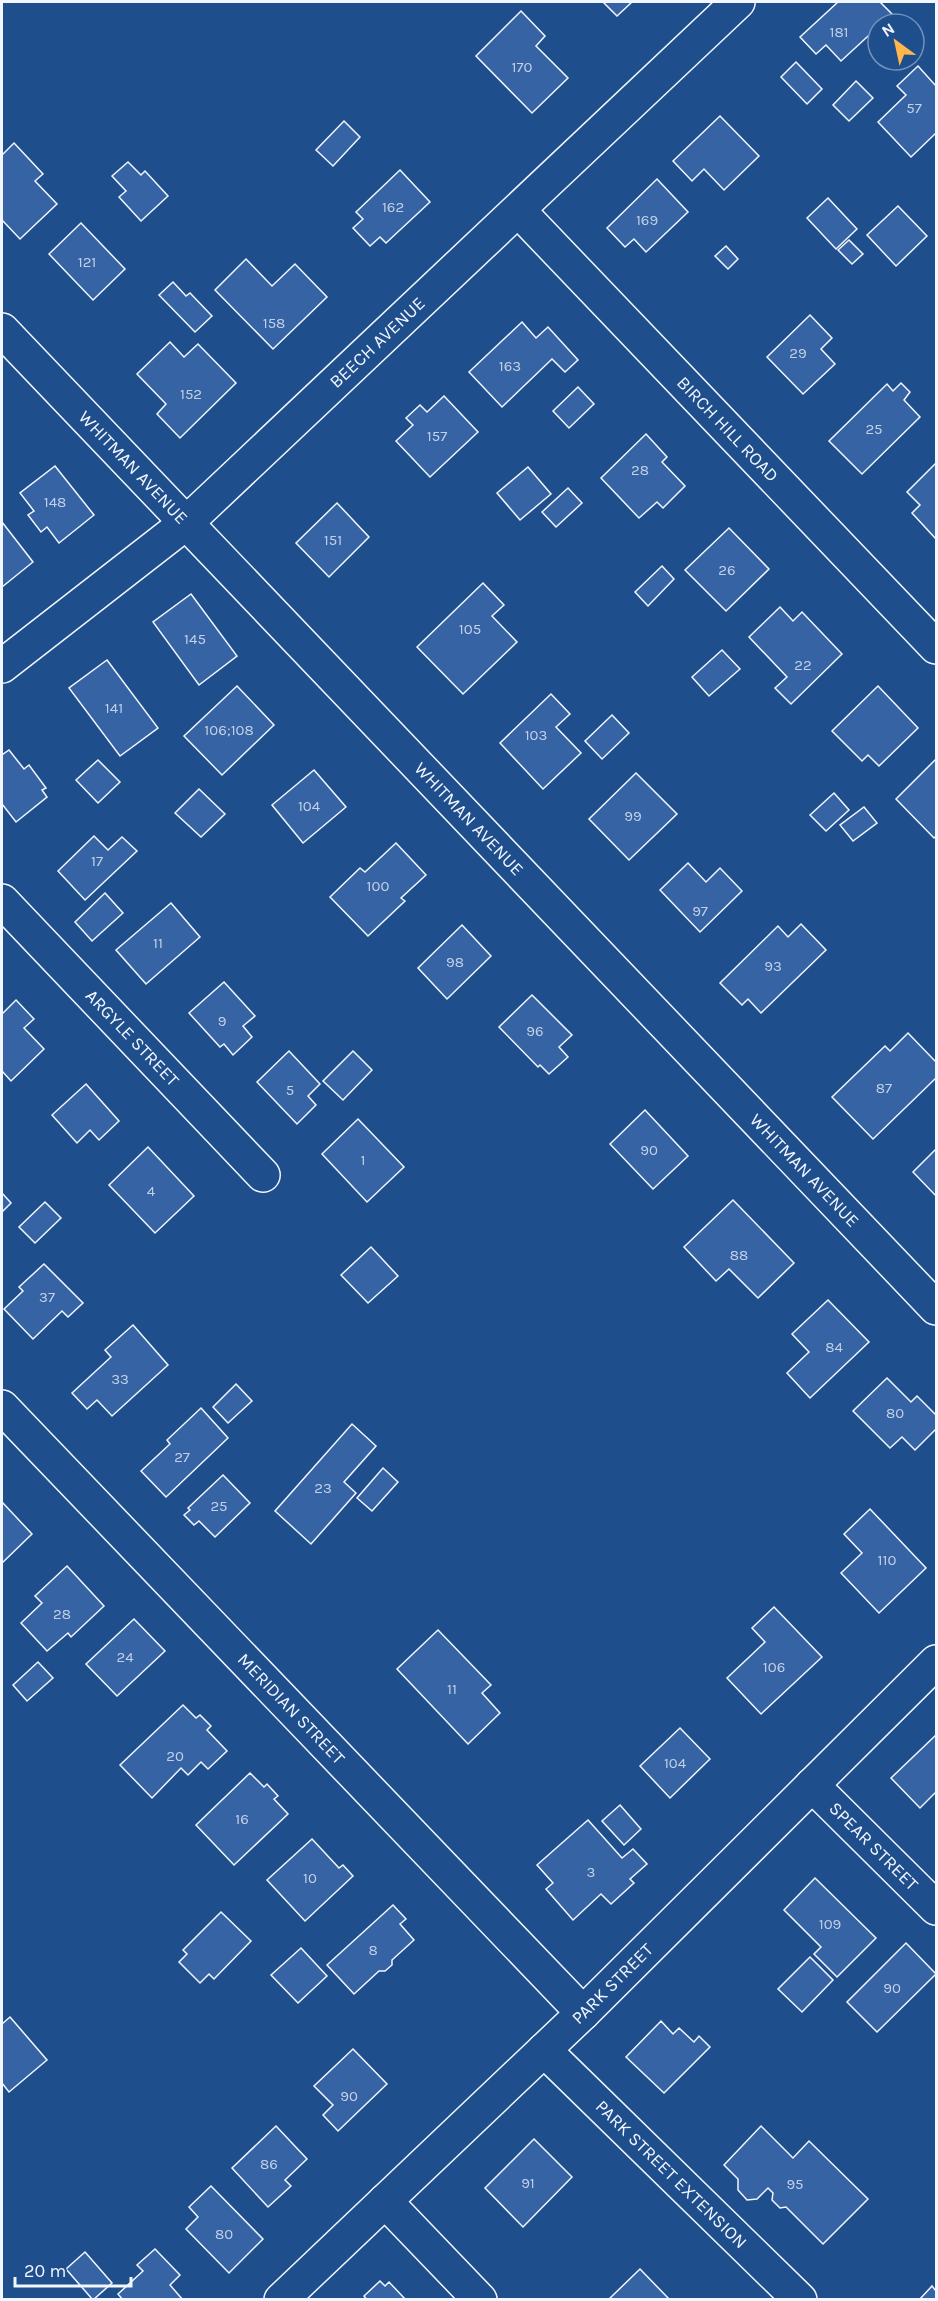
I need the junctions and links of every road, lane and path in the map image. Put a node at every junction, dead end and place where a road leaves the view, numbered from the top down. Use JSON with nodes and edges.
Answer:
{"nodes":[{"id":1,"x":738,"y":2,"type":"edge"},
{"id":2,"x":519,"y":211,"type":"junction"},
{"id":3,"x":2,"y":330,"type":"edge"},
{"id":4,"x":186,"y":523,"type":"junction"},
{"id":5,"x":936,"y":647,"type":"edge"},
{"id":6,"x":2,"y":666,"type":"edge"},
{"id":7,"x":2,"y":901,"type":"edge"},
{"id":8,"x":263,"y":1175,"type":"dead end"},
{"id":9,"x":936,"y":1308,"type":"edge"},
{"id":10,"x":2,"y":1407,"type":"edge"},
{"id":11,"x":936,"y":1662,"type":"edge"},
{"id":12,"x":812,"y":1785,"type":"junction"},
{"id":13,"x":936,"y":1908,"type":"edge"},
{"id":14,"x":583,"y":2013,"type":"junction"},
{"id":15,"x":544,"y":2050,"type":"junction"},
{"id":16,"x":385,"y":2201,"type":"junction"},
{"id":17,"x":281,"y":2300,"type":"edge"},
{"id":18,"x":480,"y":2300,"type":"edge"},
{"id":19,"x":800,"y":2300,"type":"edge"}],
"edges":[{"from":1,"to":2,"type":"street","name":"BEECH AVENUE"},
{"from":2,"to":4,"type":"street","name":"BEECH AVENUE"},
{"from":2,"to":5,"type":"street","name":"BIRCH HILL ROAD"},
{"from":3,"to":4,"type":"street","name":"WHITMAN AVENUE"},
{"from":4,"to":6,"type":"street","name":"BEECH AVENUE"},
{"from":4,"to":9,"type":"street","name":"WHITMAN AVENUE"},
{"from":7,"to":8,"type":"street","name":"ARGYLE STREET"},
{"from":10,"to":14,"type":"street","name":"MERIDIAN STREET"},
{"from":11,"to":12,"type":"street","name":"PARK STREET"},
{"from":12,"to":13,"type":"street","name":"SPEAR STREET"},
{"from":12,"to":14,"type":"street","name":"PARK STREET"},
{"from":14,"to":15,"type":"street","name":"PARK STREET"},
{"from":15,"to":16,"type":"street","name":"PARK STREET"},
{"from":15,"to":19,"type":"street","name":"PARK STREET EXTENSION"},
{"from":16,"to":17,"type":"street","name":"PARK STREET"},
{"from":16,"to":18,"type":"street"}]}
